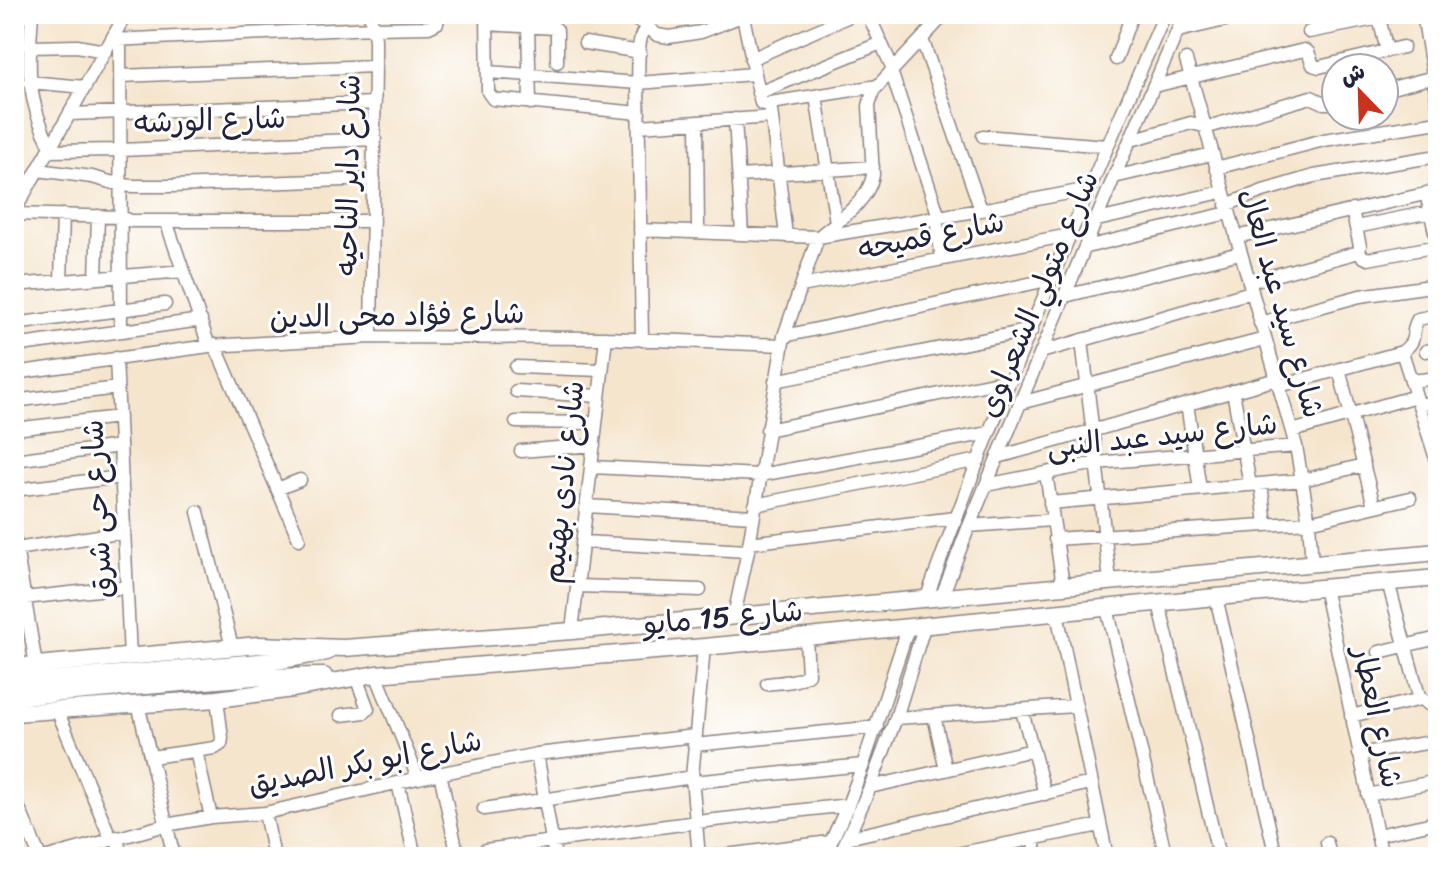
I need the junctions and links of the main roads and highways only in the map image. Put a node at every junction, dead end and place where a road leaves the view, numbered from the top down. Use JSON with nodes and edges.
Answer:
{"nodes":[{"id":1,"x":1438,"y":552,"type":"edge"},
{"id":2,"x":1438,"y":578,"type":"edge"},
{"id":3,"x":344,"y":648,"type":"junction"},
{"id":4,"x":14,"y":667,"type":"edge"},
{"id":5,"x":351,"y":678,"type":"junction"},
{"id":6,"x":14,"y":683,"type":"edge"},
{"id":7,"x":14,"y":697,"type":"edge"},
{"id":8,"x":14,"y":713,"type":"edge"}],
"edges":[{"from":1,"to":3,"type":"main road","name":"شارع 15 مايو"},
{"from":2,"to":5,"type":"main road","name":"شارع 15 مايو"},
{"from":3,"to":4,"type":"main road","name":"شارع 15 مايو"},
{"from":3,"to":6,"type":"main road"},
{"from":5,"to":7,"type":"main road"},
{"from":5,"to":8,"type":"main road","name":"شارع 15 مايو"}]}
